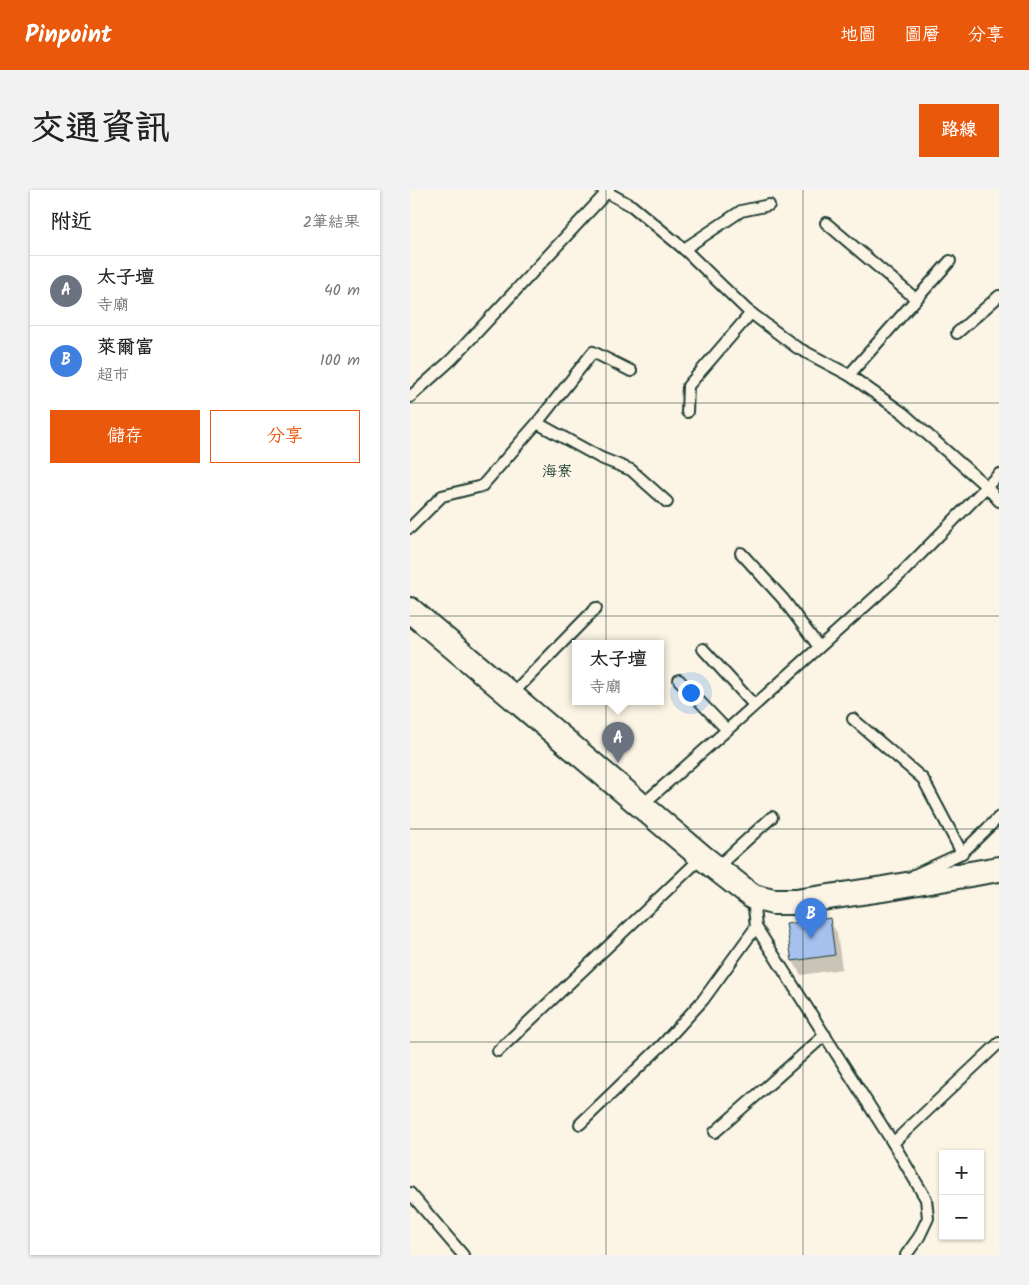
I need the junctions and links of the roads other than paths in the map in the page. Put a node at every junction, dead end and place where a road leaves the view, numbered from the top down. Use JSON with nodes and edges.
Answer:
{"nodes":[{"id":1,"x":606,"y":191,"type":"edge"},
{"id":2,"x":769,"y":205,"type":"dead end"},
{"id":3,"x":826,"y":223,"type":"dead end"},
{"id":4,"x":684,"y":249,"type":"junction"},
{"id":5,"x":950,"y":261,"type":"dead end"},
{"id":6,"x":999,"y":296,"type":"edge"},
{"id":7,"x":916,"y":299,"type":"junction"},
{"id":8,"x":751,"y":313,"type":"junction"},
{"id":9,"x":957,"y":333,"type":"dead end"},
{"id":10,"x":630,"y":371,"type":"dead end"},
{"id":11,"x":849,"y":375,"type":"junction"},
{"id":12,"x":410,"y":397,"type":"edge"},
{"id":13,"x":688,"y":412,"type":"dead end"},
{"id":14,"x":538,"y":423,"type":"junction"},
{"id":15,"x":999,"y":474,"type":"edge"},
{"id":16,"x":986,"y":486,"type":"junction"},
{"id":17,"x":999,"y":501,"type":"edge"},
{"id":18,"x":667,"y":502,"type":"dead end"},
{"id":19,"x":410,"y":528,"type":"edge"},
{"id":20,"x":741,"y":553,"type":"dead end"},
{"id":21,"x":596,"y":608,"type":"dead end"},
{"id":22,"x":410,"y":610,"type":"edge"},
{"id":23,"x":819,"y":646,"type":"junction"},
{"id":24,"x":703,"y":649,"type":"dead end"},
{"id":25,"x":679,"y":680,"type":"dead end"},
{"id":26,"x":510,"y":696,"type":"junction"},
{"id":27,"x":754,"y":705,"type":"junction"},
{"id":28,"x":853,"y":719,"type":"dead end"},
{"id":29,"x":727,"y":730,"type":"junction"},
{"id":30,"x":642,"y":805,"type":"junction"},
{"id":31,"x":772,"y":817,"type":"dead end"},
{"id":32,"x":999,"y":818,"type":"edge"},
{"id":33,"x":962,"y":853,"type":"junction"},
{"id":34,"x":709,"y":863,"type":"junction"},
{"id":35,"x":999,"y":869,"type":"edge"},
{"id":36,"x":883,"y":889,"type":"junction"},
{"id":37,"x":753,"y":897,"type":"junction"},
{"id":38,"x":756,"y":927,"type":"junction"},
{"id":39,"x":825,"y":1035,"type":"junction"},
{"id":40,"x":999,"y":1043,"type":"edge"},
{"id":41,"x":498,"y":1051,"type":"dead end"},
{"id":42,"x":580,"y":1124,"type":"dead end"},
{"id":43,"x":715,"y":1132,"type":"dead end"},
{"id":44,"x":893,"y":1143,"type":"junction"},
{"id":45,"x":410,"y":1193,"type":"edge"},
{"id":46,"x":462,"y":1255,"type":"edge"},
{"id":47,"x":906,"y":1255,"type":"edge"}],
"edges":[{"from":1,"to":4,"type":"lane"},
{"from":1,"to":12,"type":"lane"},
{"from":2,"to":4,"type":"lane"},
{"from":3,"to":7,"type":"lane"},
{"from":4,"to":8,"type":"lane"},
{"from":5,"to":7,"type":"lane"},
{"from":6,"to":9,"type":"lane"},
{"from":7,"to":11,"type":"lane"},
{"from":8,"to":11,"type":"lane"},
{"from":8,"to":13,"type":"lane"},
{"from":10,"to":14,"type":"lane"},
{"from":11,"to":16,"type":"lane"},
{"from":14,"to":18,"type":"lane"},
{"from":14,"to":19,"type":"lane"},
{"from":15,"to":16,"type":"lane"},
{"from":16,"to":17,"type":"lane"},
{"from":16,"to":23,"type":"lane"},
{"from":20,"to":23,"type":"lane"},
{"from":21,"to":26,"type":"lane"},
{"from":22,"to":26,"type":"street"},
{"from":23,"to":27,"type":"lane"},
{"from":24,"to":27,"type":"lane"},
{"from":25,"to":29,"type":"lane"},
{"from":26,"to":30,"type":"street"},
{"from":27,"to":29,"type":"lane"},
{"from":28,"to":33,"type":"lane"},
{"from":29,"to":30,"type":"lane"},
{"from":30,"to":34,"type":"street"},
{"from":31,"to":34,"type":"lane"},
{"from":32,"to":33,"type":"lane"},
{"from":33,"to":36,"type":"lane"},
{"from":34,"to":37,"type":"street"},
{"from":34,"to":41,"type":"lane"},
{"from":35,"to":36,"type":"street"},
{"from":36,"to":37,"type":"street"},
{"from":37,"to":38,"type":"lane"},
{"from":38,"to":39,"type":"lane"},
{"from":38,"to":42,"type":"lane"},
{"from":39,"to":43,"type":"lane"},
{"from":39,"to":44,"type":"lane"},
{"from":40,"to":44,"type":"lane"},
{"from":44,"to":47,"type":"lane"},
{"from":45,"to":46,"type":"lane"}]}
